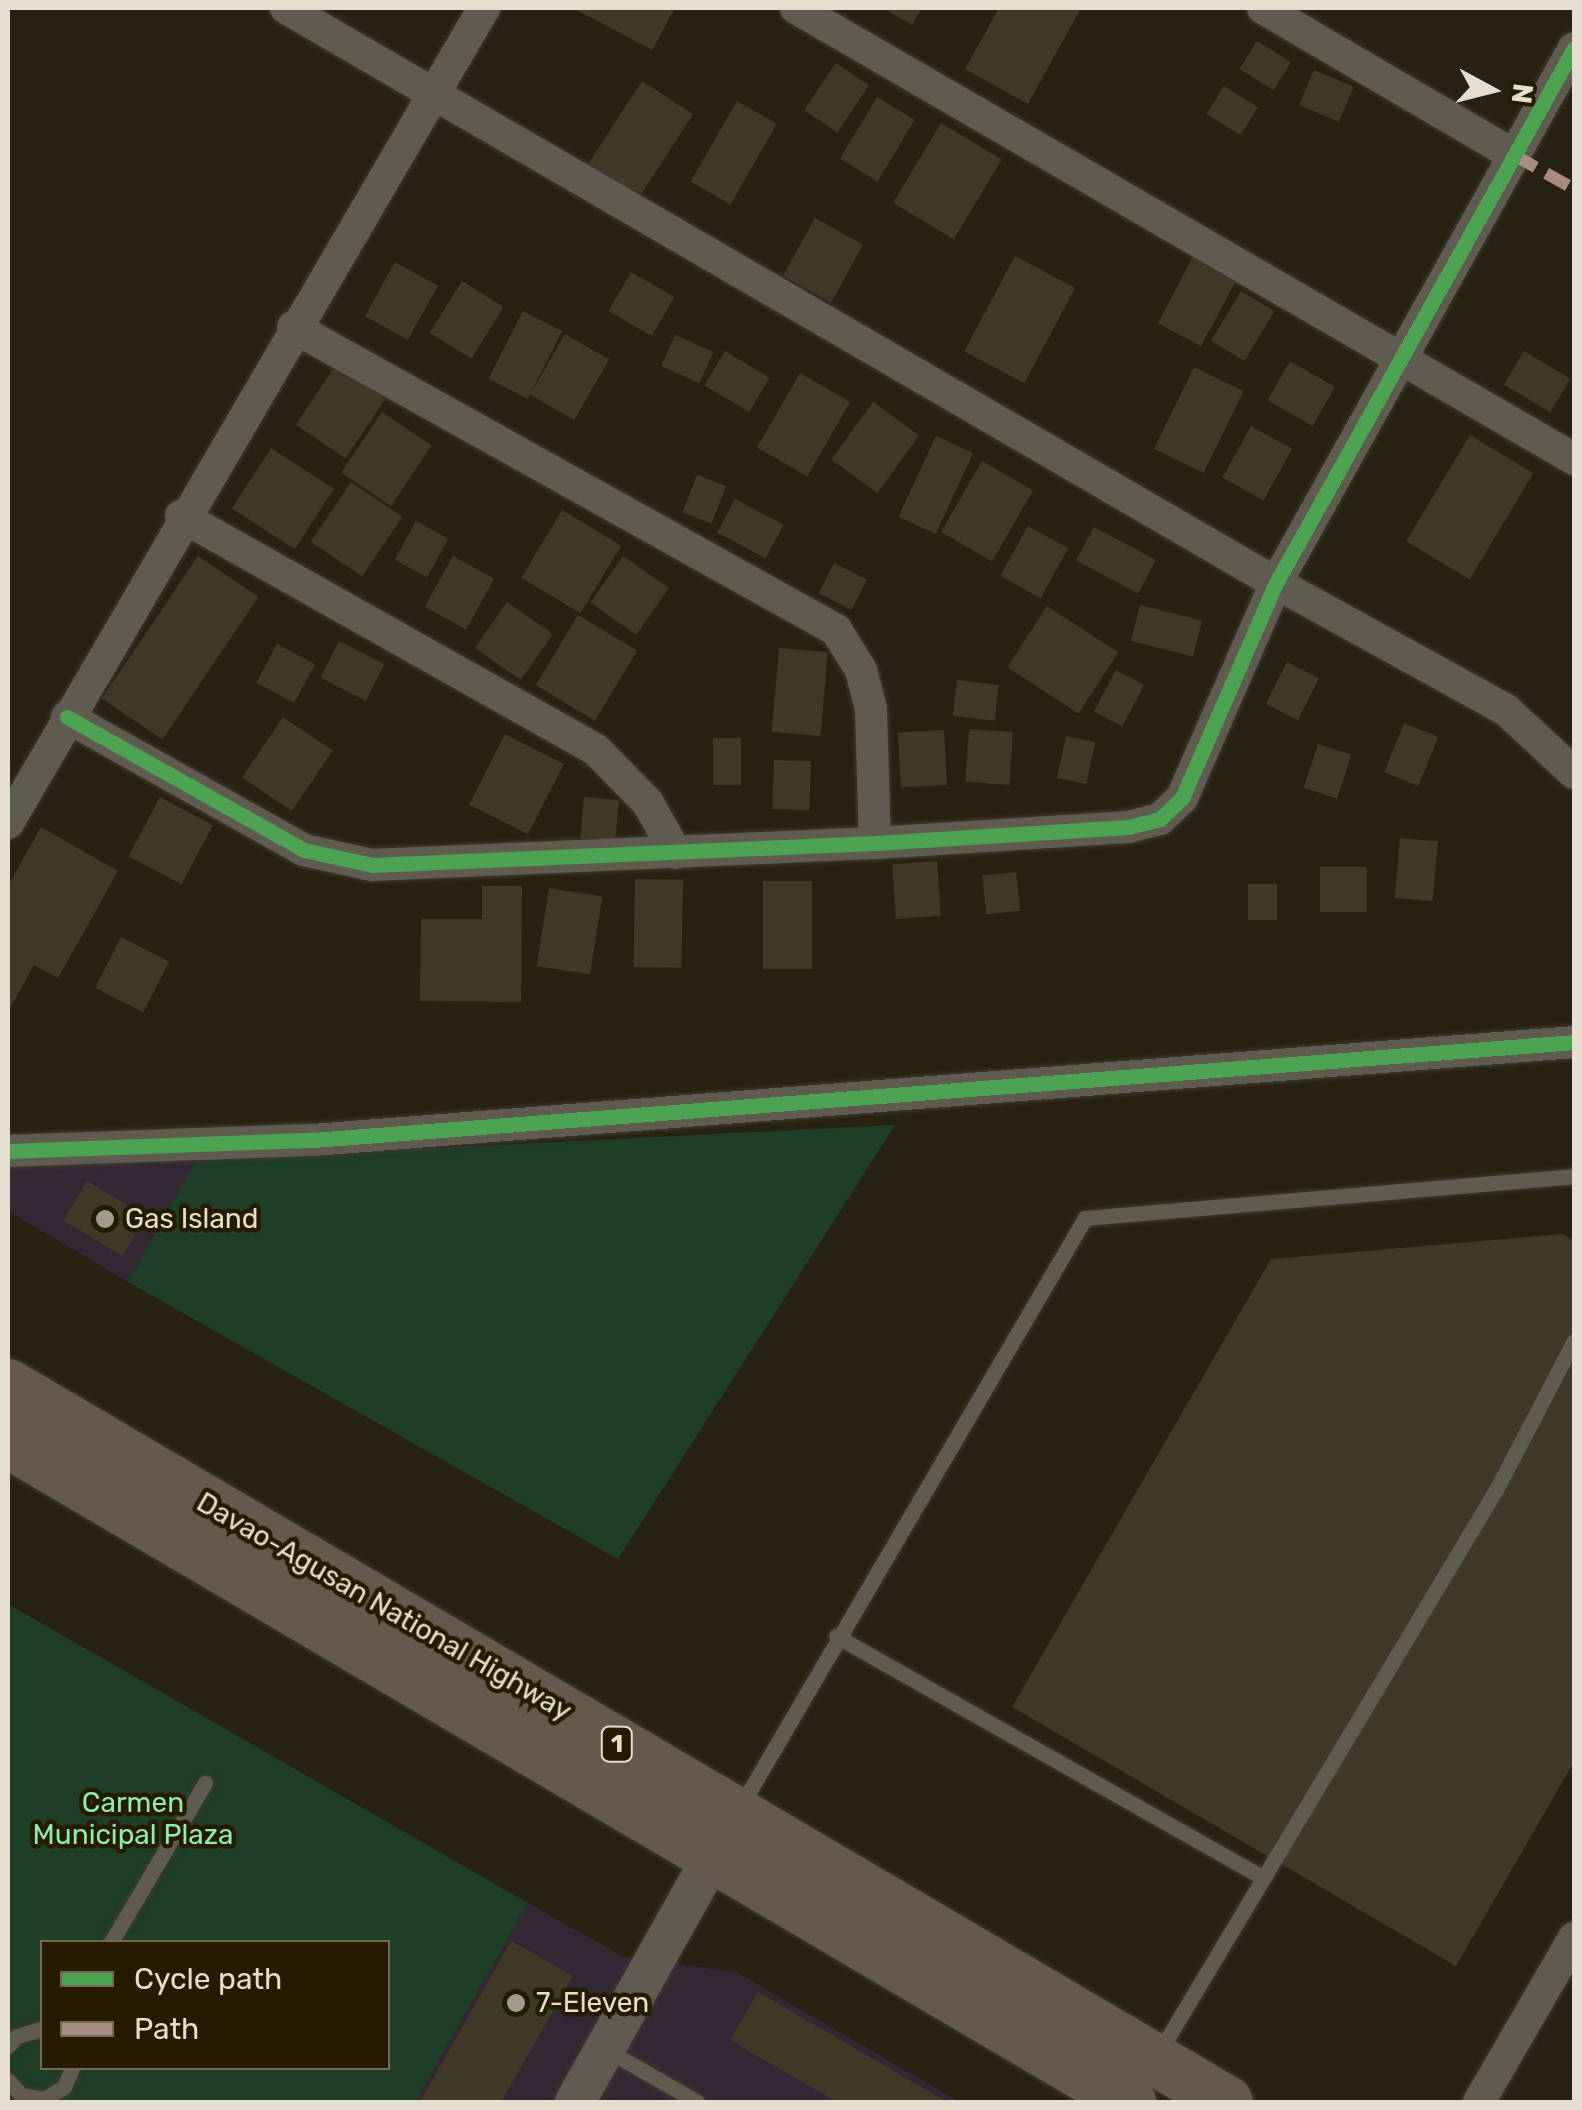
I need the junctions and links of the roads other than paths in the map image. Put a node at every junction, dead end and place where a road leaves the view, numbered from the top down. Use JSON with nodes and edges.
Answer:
{"nodes":[{"id":1,"x":286,"y":8,"type":"edge"},
{"id":2,"x":484,"y":8,"type":"edge"},
{"id":3,"x":796,"y":8,"type":"edge"},
{"id":4,"x":1263,"y":8,"type":"edge"},
{"id":5,"x":1574,"y":48,"type":"edge"},
{"id":6,"x":434,"y":94,"type":"junction"},
{"id":7,"x":1514,"y":155,"type":"junction"},
{"id":8,"x":293,"y":327,"type":"junction"},
{"id":9,"x":1400,"y":363,"type":"junction"},
{"id":10,"x":1574,"y":459,"type":"edge"},
{"id":11,"x":181,"y":516,"type":"junction"},
{"id":12,"x":1276,"y":583,"type":"junction"},
{"id":13,"x":67,"y":717,"type":"junction"},
{"id":14,"x":1574,"y":772,"type":"edge"},
{"id":15,"x":8,"y":823,"type":"edge"},
{"id":16,"x":875,"y":843,"type":"junction"},
{"id":17,"x":676,"y":853,"type":"junction"},
{"id":18,"x":1574,"y":1042,"type":"edge"},
{"id":19,"x":8,"y":1150,"type":"edge"},
{"id":20,"x":1574,"y":1176,"type":"edge"},
{"id":21,"x":1574,"y":1341,"type":"edge"},
{"id":22,"x":8,"y":1385,"type":"edge"},
{"id":23,"x":8,"y":1442,"type":"edge"},
{"id":24,"x":314,"y":1595,"type":"junction"},
{"id":25,"x":836,"y":1636,"type":"junction"},
{"id":26,"x":205,"y":1783,"type":"dead end"},
{"id":27,"x":724,"y":1836,"type":"junction"},
{"id":28,"x":1263,"y":1878,"type":"junction"},
{"id":29,"x":1574,"y":1938,"type":"edge"},
{"id":30,"x":112,"y":1940,"type":"edge"},
{"id":31,"x":40,"y":2030,"type":"edge"},
{"id":32,"x":8,"y":2046,"type":"edge"},
{"id":33,"x":605,"y":2048,"type":"junction"},
{"id":34,"x":71,"y":2070,"type":"edge"},
{"id":35,"x":8,"y":2080,"type":"edge"},
{"id":36,"x":1142,"y":2081,"type":"edge"},
{"id":37,"x":18,"y":2099,"type":"edge"},
{"id":38,"x":1218,"y":2100,"type":"edge"},
{"id":39,"x":575,"y":2102,"type":"edge"},
{"id":40,"x":697,"y":2102,"type":"edge"},
{"id":41,"x":1479,"y":2102,"type":"edge"}],
"edges":[{"from":1,"to":6,"type":"street"},
{"from":2,"to":6,"type":"street"},
{"from":3,"to":9,"type":"street"},
{"from":4,"to":7,"type":"street"},
{"from":5,"to":7,"type":"street"},
{"from":6,"to":8,"type":"street"},
{"from":6,"to":12,"type":"street"},
{"from":7,"to":9,"type":"street"},
{"from":8,"to":11,"type":"street"},
{"from":8,"to":16,"type":"street"},
{"from":9,"to":10,"type":"street"},
{"from":9,"to":12,"type":"street"},
{"from":11,"to":13,"type":"street"},
{"from":11,"to":17,"type":"street"},
{"from":12,"to":14,"type":"street"},
{"from":12,"to":16,"type":"street"},
{"from":13,"to":15,"type":"street"},
{"from":13,"to":17,"type":"street"},
{"from":16,"to":17,"type":"street"},
{"from":18,"to":19,"type":"street"},
{"from":20,"to":25,"type":"lane"},
{"from":21,"to":28,"type":"lane"},
{"from":22,"to":24,"type":"highway","name":"Davao-Agusan National Highway","number":"1"},
{"from":23,"to":24,"type":"highway","name":"Davao-Agusan National Highway","number":"1"},
{"from":24,"to":27,"type":"highway","name":"Davao-Agusan National Highway","number":"1"},
{"from":25,"to":27,"type":"lane"},
{"from":25,"to":28,"type":"lane"},
{"from":26,"to":30,"type":"lane"},
{"from":27,"to":33,"type":"street"},
{"from":27,"to":36,"type":"highway","name":"Davao-Agusan National Highway","number":"1"},
{"from":28,"to":36,"type":"lane"},
{"from":29,"to":41,"type":"street"},
{"from":31,"to":32,"type":"lane"},
{"from":33,"to":39,"type":"street"},
{"from":33,"to":40,"type":"lane"},
{"from":34,"to":37,"type":"lane"},
{"from":35,"to":37,"type":"lane"},
{"from":36,"to":38,"type":"highway","name":"Davao-Agusan National Highway","number":"1"}]}
